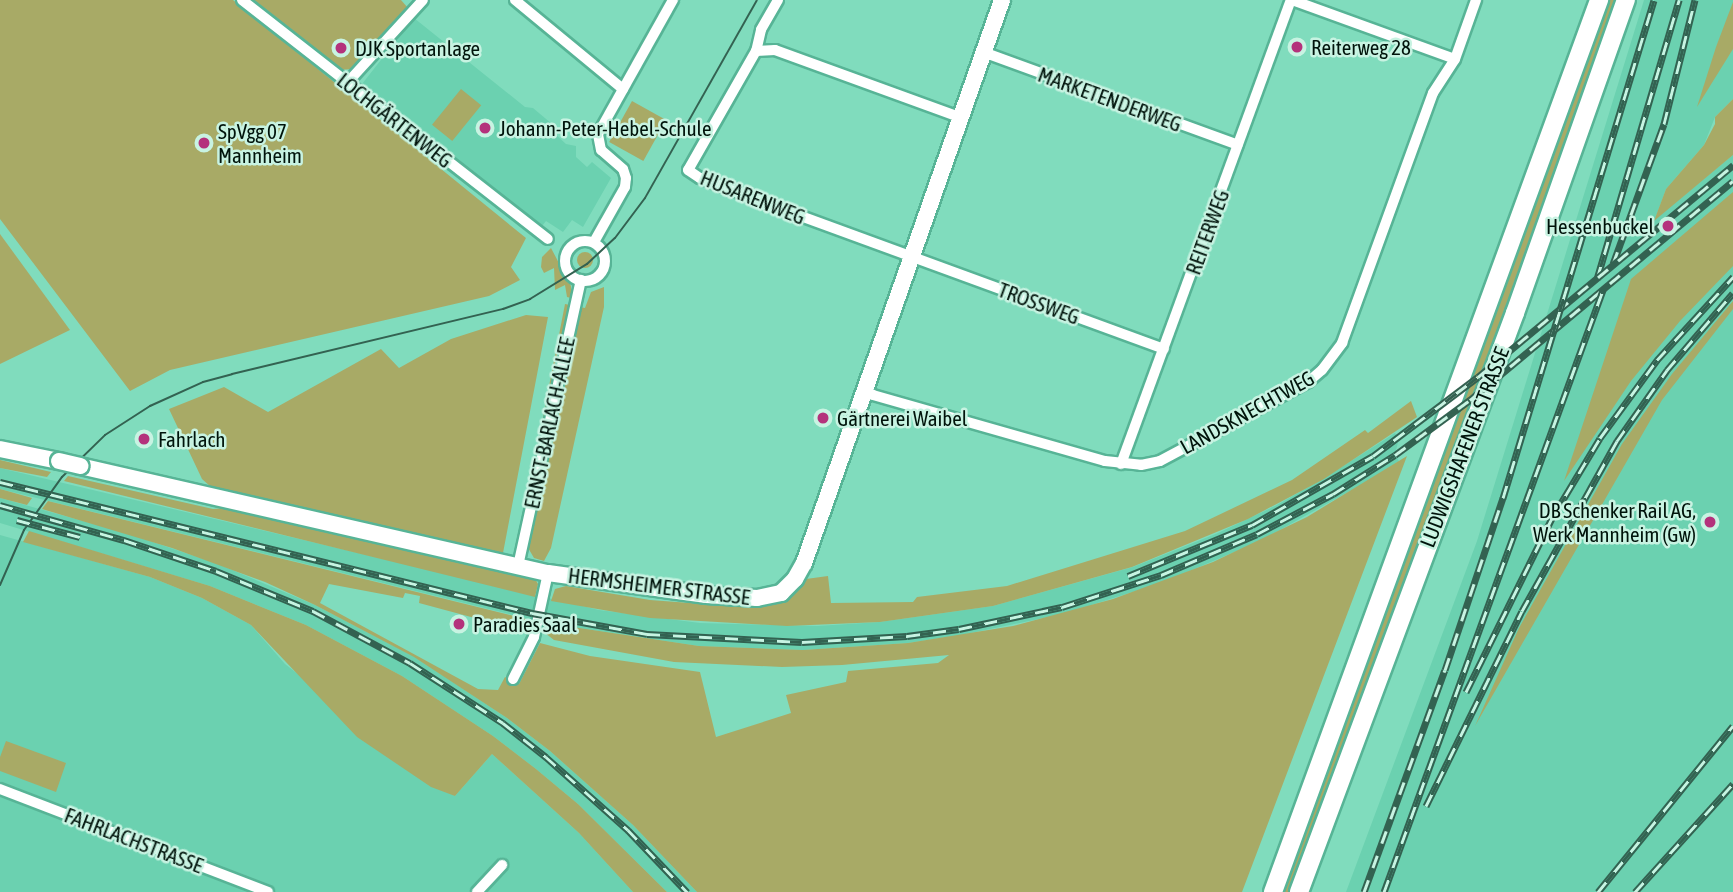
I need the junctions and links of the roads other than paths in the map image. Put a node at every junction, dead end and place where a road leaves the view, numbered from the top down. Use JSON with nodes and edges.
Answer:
{"nodes":[{"id":1,"x":242,"y":0,"type":"edge"},
{"id":2,"x":423,"y":0,"type":"edge"},
{"id":3,"x":515,"y":0,"type":"edge"},
{"id":4,"x":673,"y":0,"type":"edge"},
{"id":5,"x":778,"y":0,"type":"edge"},
{"id":6,"x":1002,"y":0,"type":"edge"},
{"id":7,"x":1291,"y":0,"type":"edge"},
{"id":8,"x":1476,"y":0,"type":"edge"},
{"id":9,"x":1599,"y":0,"type":"edge"},
{"id":10,"x":1626,"y":0,"type":"edge"},
{"id":11,"x":756,"y":51,"type":"junction"},
{"id":12,"x":983,"y":52,"type":"junction"},
{"id":13,"x":1455,"y":59,"type":"junction"},
{"id":14,"x":348,"y":82,"type":"junction"},
{"id":15,"x":622,"y":89,"type":"junction"},
{"id":16,"x":959,"y":117,"type":"junction"},
{"id":17,"x":1238,"y":145,"type":"junction"},
{"id":18,"x":548,"y":239,"type":"dead end"},
{"id":19,"x":594,"y":242,"type":"junction"},
{"id":20,"x":913,"y":257,"type":"junction"},
{"id":21,"x":581,"y":280,"type":"junction"},
{"id":22,"x":1164,"y":349,"type":"junction"},
{"id":23,"x":865,"y":390,"type":"junction"},
{"id":24,"x":0,"y":449,"type":"edge"},
{"id":25,"x":1121,"y":464,"type":"junction"},
{"id":26,"x":518,"y":566,"type":"junction"},
{"id":27,"x":548,"y":573,"type":"junction"},
{"id":28,"x":513,"y":679,"type":"dead end"},
{"id":29,"x":0,"y":789,"type":"edge"},
{"id":30,"x":502,"y":865,"type":"dead end"},
{"id":31,"x":268,"y":892,"type":"edge"},
{"id":32,"x":477,"y":892,"type":"edge"},
{"id":33,"x":1273,"y":892,"type":"edge"},
{"id":34,"x":1299,"y":892,"type":"edge"}],
"edges":[{"from":1,"to":14,"type":"street","name":"LOCHGÄRTENWEG"},
{"from":2,"to":14,"type":"street"},
{"from":3,"to":15,"type":"street"},
{"from":4,"to":15,"type":"street"},
{"from":5,"to":11,"type":"street"},
{"from":6,"to":12,"type":"street","name":"HERMSHEIMER STRASSE"},
{"from":7,"to":13,"type":"street"},
{"from":7,"to":17,"type":"street","name":"REITERWEG"},
{"from":8,"to":13,"type":"street","name":"LANDSKNECHTWEG"},
{"from":9,"to":33,"type":"main road","name":"LUDWIGSHAFENER STRASSE"},
{"from":10,"to":34,"type":"main road","name":"LUDWIGSHAFENER STRASSE"},
{"from":11,"to":16,"type":"street"},
{"from":11,"to":20,"type":"street","name":"HUSARENWEG"},
{"from":12,"to":16,"type":"street","name":"HERMSHEIMER STRASSE"},
{"from":12,"to":17,"type":"street","name":"MARKETENDERWEG"},
{"from":13,"to":25,"type":"street","name":"LANDSKNECHTWEG"},
{"from":14,"to":18,"type":"street","name":"LOCHGÄRTENWEG"},
{"from":15,"to":19,"type":"street"},
{"from":16,"to":20,"type":"street","name":"HERMSHEIMER STRASSE"},
{"from":17,"to":22,"type":"street","name":"REITERWEG"},
{"from":19,"to":21,"type":"street"},
{"from":19,"to":21,"type":"street"},
{"from":20,"to":22,"type":"street","name":"TROSSWEG"},
{"from":20,"to":23,"type":"street","name":"HERMSHEIMER STRASSE"},
{"from":21,"to":26,"type":"street","name":"ERNST-BARLACH-ALLEE"},
{"from":22,"to":25,"type":"street","name":"REITERWEG"},
{"from":23,"to":25,"type":"street","name":"LANDSKNECHTWEG"},
{"from":23,"to":27,"type":"street","name":"HERMSHEIMER STRASSE"},
{"from":24,"to":26,"type":"street","name":"HERMSHEIMER STRASSE","bridge":true},
{"from":26,"to":27,"type":"street","name":"HERMSHEIMER STRASSE"},
{"from":27,"to":28,"type":"street"},
{"from":29,"to":31,"type":"street","name":"FAHRLACHSTRASSE"},
{"from":30,"to":32,"type":"street"}]}
